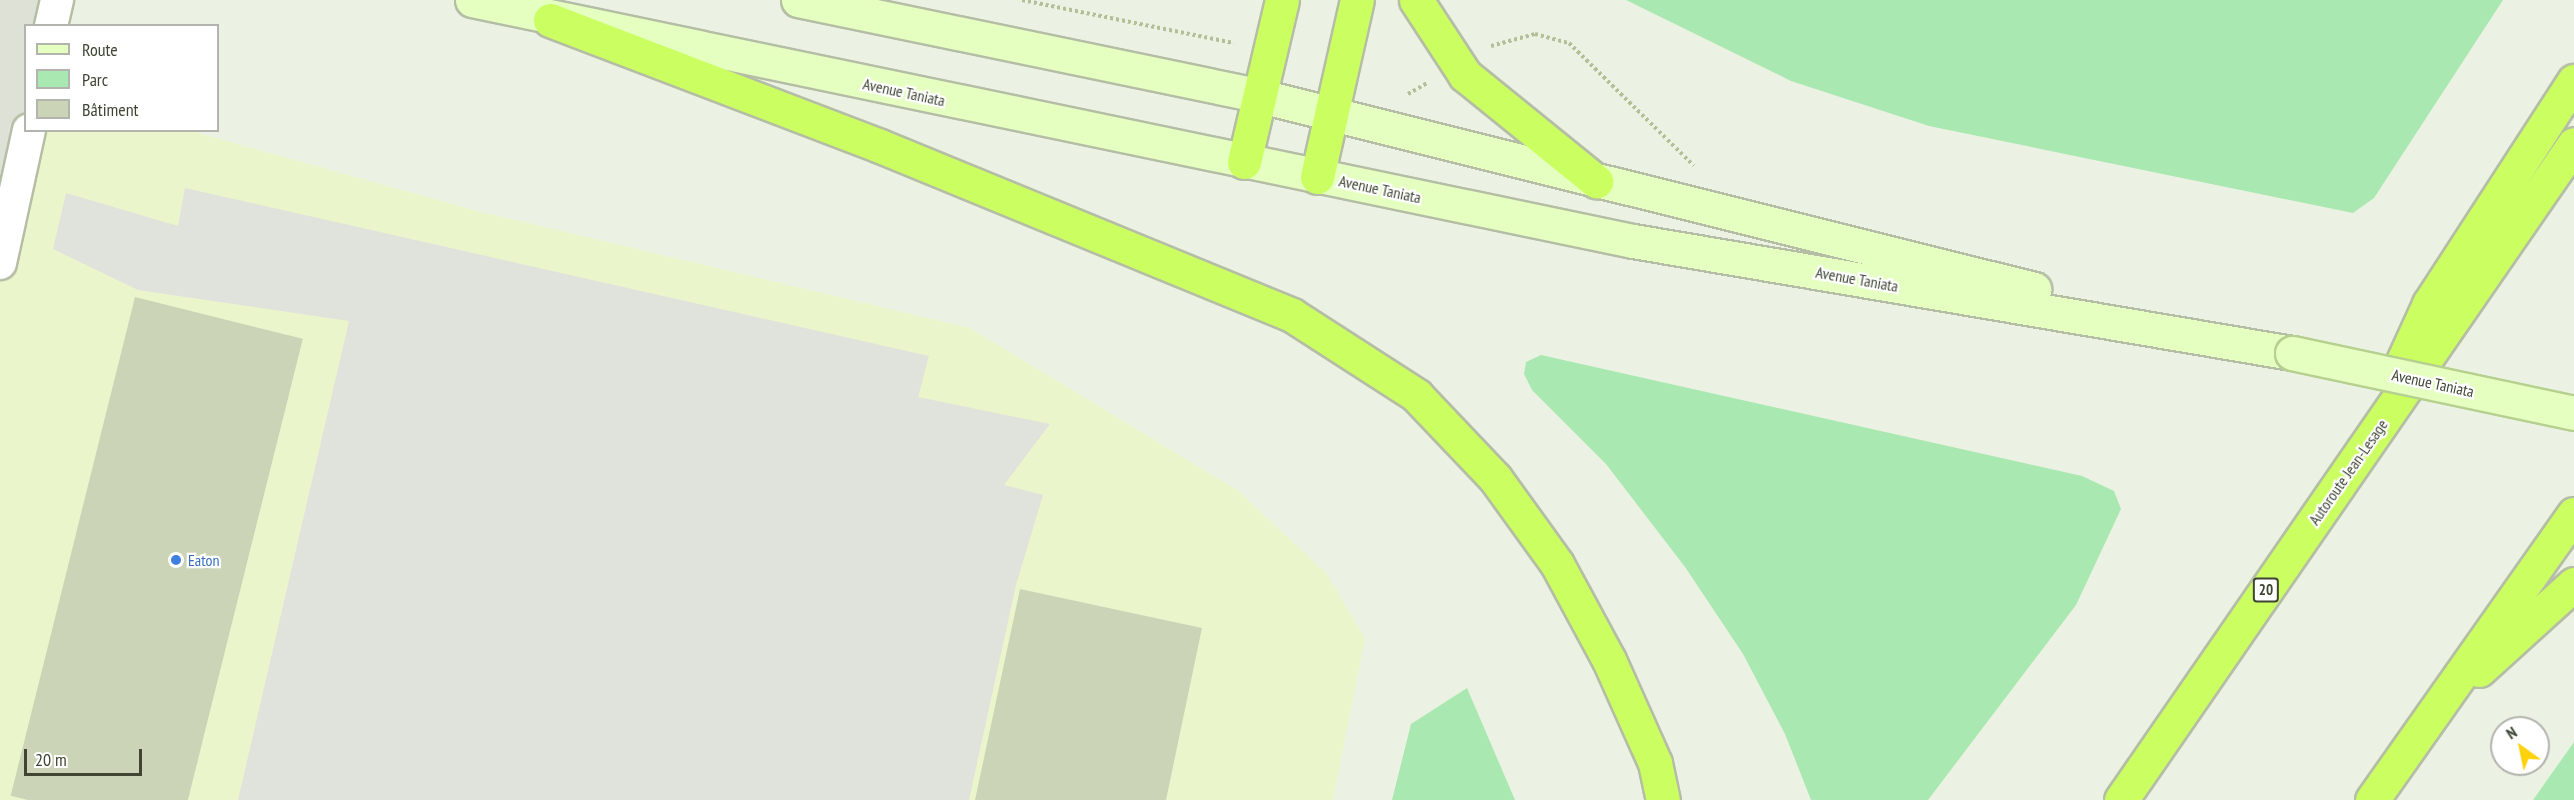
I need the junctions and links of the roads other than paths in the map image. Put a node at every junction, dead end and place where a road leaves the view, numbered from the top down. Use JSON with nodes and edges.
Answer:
{"nodes":[{"id":1,"x":57,"y":0,"type":"edge"},
{"id":2,"x":472,"y":0,"type":"edge"},
{"id":3,"x":798,"y":0,"type":"edge"},
{"id":4,"x":1281,"y":0,"type":"edge"},
{"id":5,"x":1356,"y":0,"type":"edge"},
{"id":6,"x":1416,"y":0,"type":"edge"},
{"id":7,"x":550,"y":20,"type":"junction"},
{"id":8,"x":51,"y":24,"type":"edge"},
{"id":9,"x":2574,"y":81,"type":"edge"},
{"id":10,"x":1260,"y":96,"type":"junction"},
{"id":11,"x":1329,"y":115,"type":"junction"},
{"id":12,"x":29,"y":132,"type":"edge"},
{"id":13,"x":2574,"y":144,"type":"edge"},
{"id":14,"x":1244,"y":162,"type":"junction"},
{"id":15,"x":1317,"y":177,"type":"junction"},
{"id":16,"x":1596,"y":181,"type":"junction"},
{"id":17,"x":0,"y":263,"type":"edge"},
{"id":18,"x":2292,"y":353,"type":"junction"},
{"id":19,"x":2574,"y":413,"type":"edge"},
{"id":20,"x":2362,"y":451,"type":"junction"},
{"id":21,"x":2574,"y":514,"type":"edge"},
{"id":22,"x":2574,"y":584,"type":"edge"},
{"id":23,"x":2433,"y":711,"type":"junction"},
{"id":24,"x":1664,"y":800,"type":"edge"},
{"id":25,"x":2121,"y":800,"type":"edge"},
{"id":26,"x":2372,"y":800,"type":"edge"}],
"edges":[{"from":1,"to":8,"type":"street"},
{"from":2,"to":7,"type":"main road","name":"Avenue Taniata"},
{"from":3,"to":10,"type":"main road","name":"Avenue Taniata"},
{"from":4,"to":10,"type":"highway"},
{"from":5,"to":11,"type":"highway"},
{"from":6,"to":16,"type":"highway"},
{"from":7,"to":14,"type":"main road","name":"Avenue Taniata"},
{"from":7,"to":24,"type":"highway"},
{"from":9,"to":20,"type":"highway"},
{"from":10,"to":11,"type":"main road","name":"Avenue Taniata"},
{"from":10,"to":14,"type":"highway"},
{"from":11,"to":15,"type":"highway"},
{"from":11,"to":16,"type":"main road","name":"Avenue Taniata"},
{"from":12,"to":17,"type":"street"},
{"from":13,"to":20,"type":"highway","name":"Autoroute Jean-Lesage","number":"20"},
{"from":14,"to":15,"type":"main road","name":"Avenue Taniata"},
{"from":15,"to":18,"type":"main road","name":"Avenue Taniata"},
{"from":16,"to":18,"type":"main road","name":"Avenue Taniata"},
{"from":18,"to":19,"type":"main road","name":"Avenue Taniata","bridge":true},
{"from":20,"to":25,"type":"highway","name":"Autoroute Jean-Lesage","number":"20"},
{"from":21,"to":23,"type":"highway"},
{"from":22,"to":23,"type":"highway"},
{"from":23,"to":26,"type":"highway"}]}
